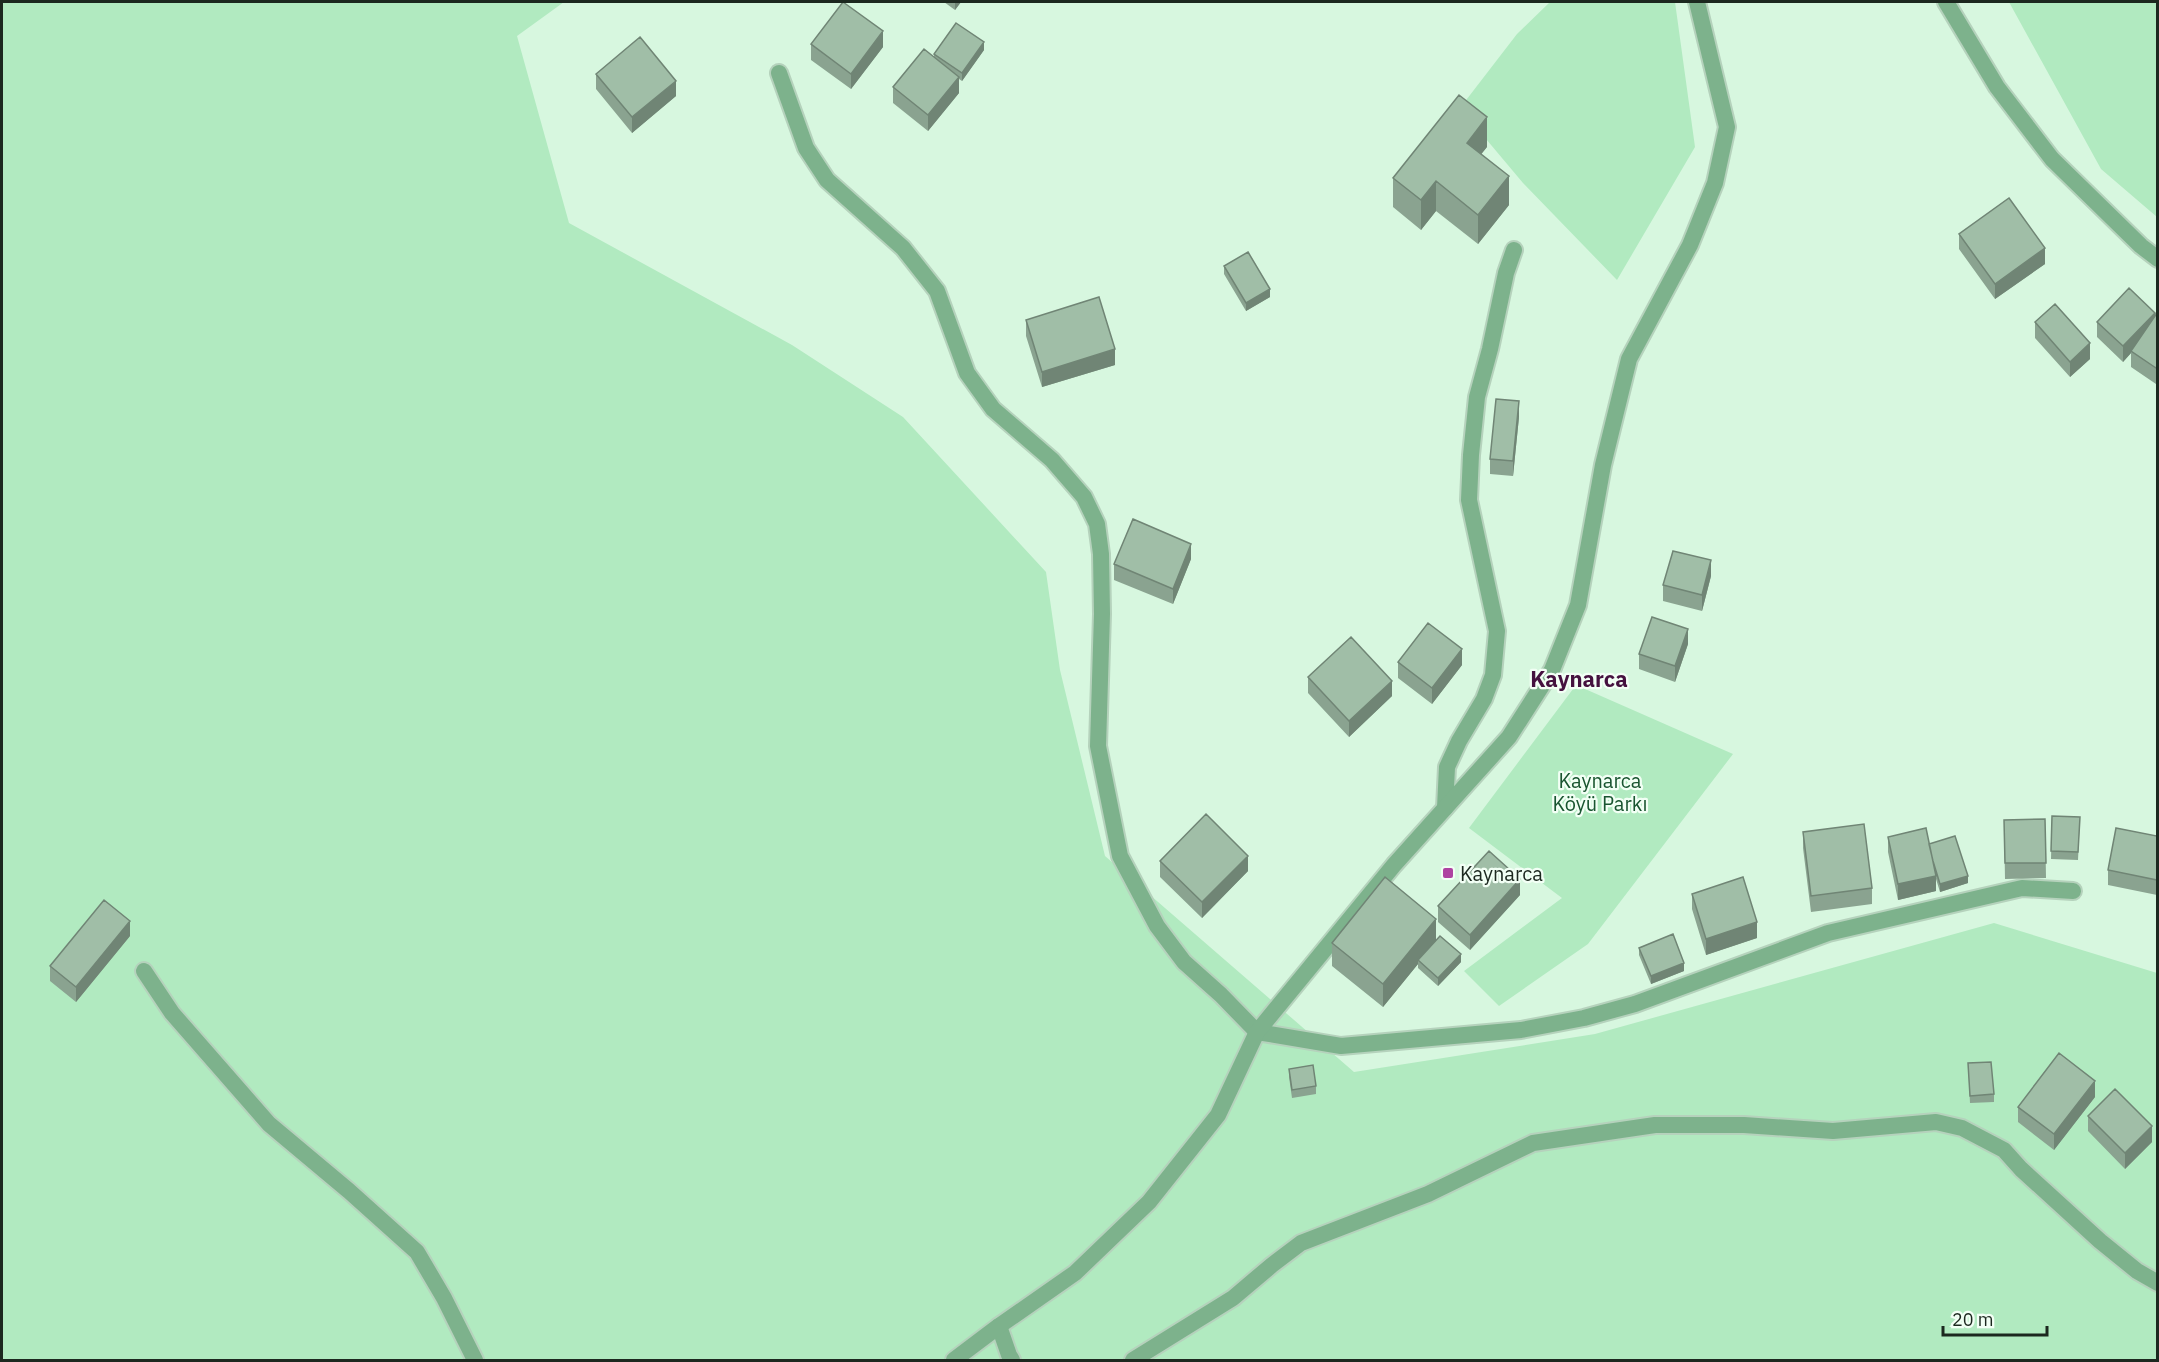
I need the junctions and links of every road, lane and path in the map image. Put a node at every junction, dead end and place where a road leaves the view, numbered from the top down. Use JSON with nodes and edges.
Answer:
{"nodes":[{"id":1,"x":1697,"y":2,"type":"edge"},
{"id":2,"x":1946,"y":2,"type":"edge"},
{"id":3,"x":779,"y":73,"type":"dead end"},
{"id":4,"x":1514,"y":250,"type":"dead end"},
{"id":5,"x":2157,"y":259,"type":"edge"},
{"id":6,"x":1445,"y":808,"type":"junction"},
{"id":7,"x":2073,"y":891,"type":"dead end"},
{"id":8,"x":144,"y":971,"type":"dead end"},
{"id":9,"x":1257,"y":1032,"type":"junction"},
{"id":10,"x":2157,"y":1283,"type":"edge"},
{"id":11,"x":999,"y":1326,"type":"junction"},
{"id":12,"x":475,"y":1360,"type":"edge"},
{"id":13,"x":954,"y":1360,"type":"edge"},
{"id":14,"x":1012,"y":1360,"type":"edge"},
{"id":15,"x":1133,"y":1360,"type":"edge"}],
"edges":[{"from":1,"to":6,"type":"street"},
{"from":2,"to":5,"type":"street"},
{"from":3,"to":9,"type":"street"},
{"from":4,"to":6,"type":"street"},
{"from":6,"to":9,"type":"street"},
{"from":7,"to":9,"type":"street"},
{"from":8,"to":12,"type":"street"},
{"from":9,"to":11,"type":"street"},
{"from":10,"to":15,"type":"street"},
{"from":11,"to":13,"type":"street"},
{"from":11,"to":14,"type":"street"}]}
